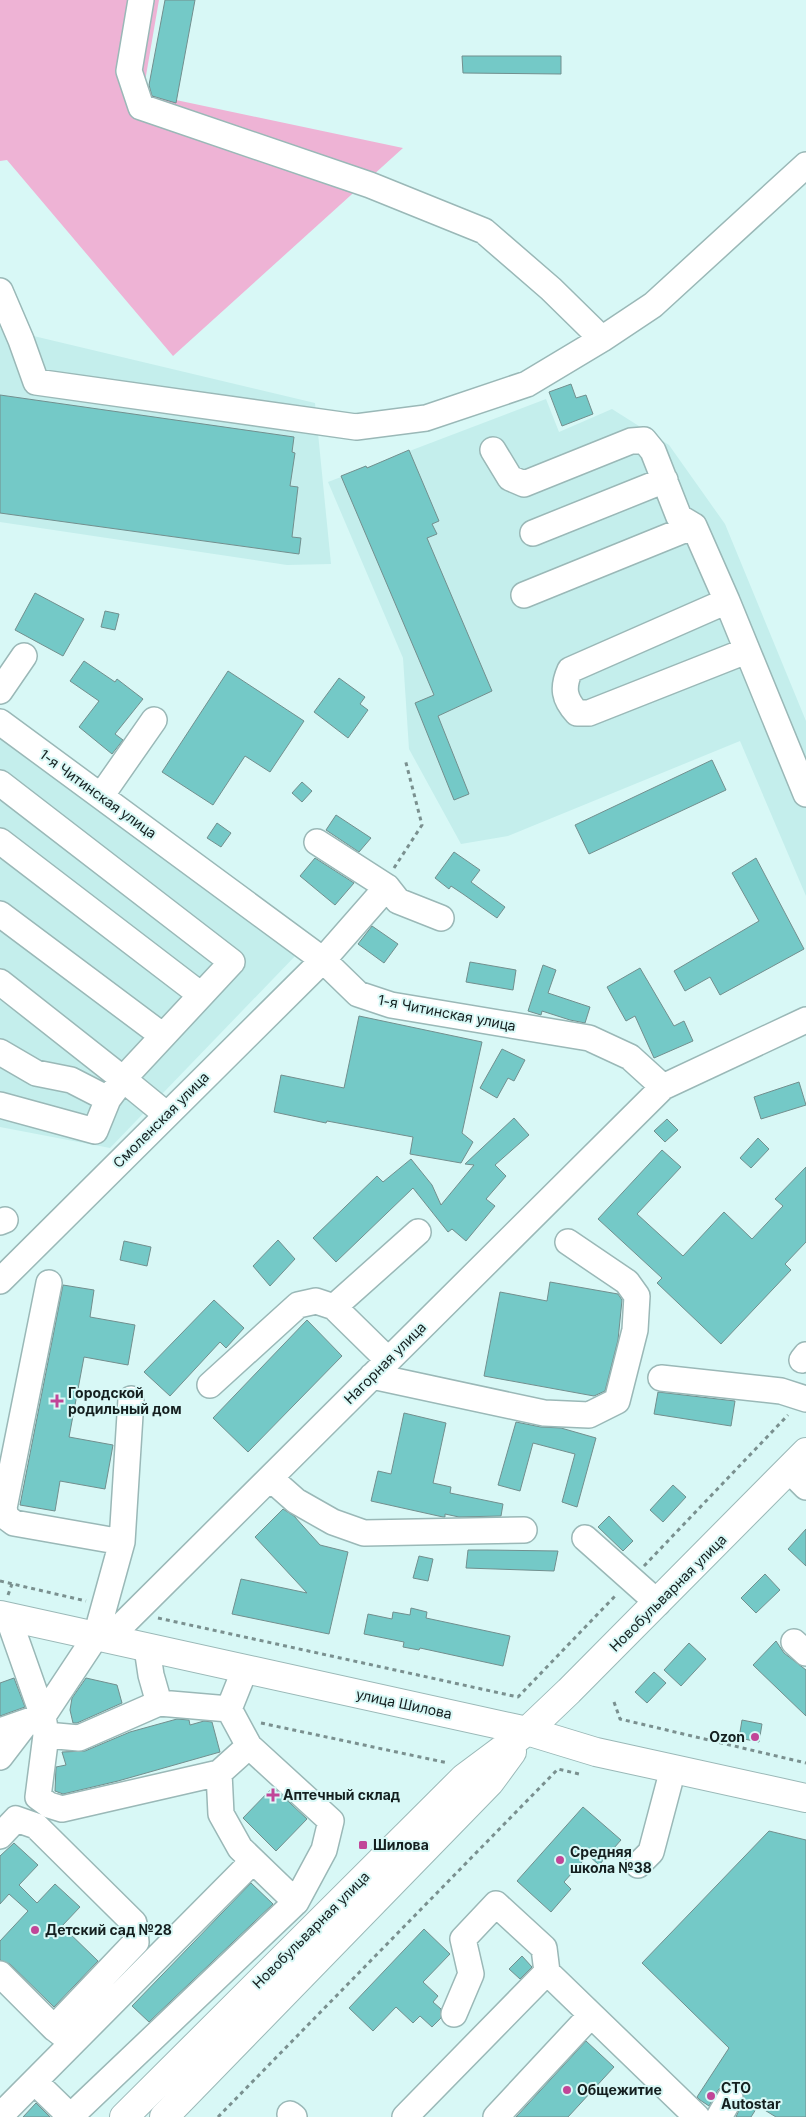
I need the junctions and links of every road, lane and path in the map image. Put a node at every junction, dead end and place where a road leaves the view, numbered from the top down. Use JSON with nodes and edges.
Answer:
{"nodes":[{"id":1,"x":141,"y":0,"type":"edge"},
{"id":2,"x":806,"y":164,"type":"edge"},
{"id":3,"x":0,"y":291,"type":"edge"},
{"id":4,"x":602,"y":339,"type":"junction"},
{"id":5,"x":493,"y":450,"type":"dead end"},
{"id":6,"x":664,"y":480,"type":"junction"},
{"id":7,"x":694,"y":526,"type":"junction"},
{"id":8,"x":533,"y":533,"type":"dead end"},
{"id":9,"x":524,"y":595,"type":"dead end"},
{"id":10,"x":727,"y":601,"type":"junction"},
{"id":11,"x":746,"y":651,"type":"junction"},
{"id":12,"x":24,"y":656,"type":"dead end"},
{"id":13,"x":0,"y":691,"type":"edge"},
{"id":14,"x":154,"y":720,"type":"dead end"},
{"id":15,"x":0,"y":722,"type":"edge"},
{"id":16,"x":405,"y":759,"type":"dead end"},
{"id":17,"x":0,"y":783,"type":"edge"},
{"id":18,"x":806,"y":794,"type":"edge"},
{"id":19,"x":101,"y":796,"type":"junction"},
{"id":20,"x":0,"y":841,"type":"edge"},
{"id":21,"x":317,"y":842,"type":"dead end"},
{"id":22,"x":387,"y":887,"type":"junction"},
{"id":23,"x":0,"y":914,"type":"edge"},
{"id":24,"x":441,"y":918,"type":"dead end"},
{"id":25,"x":322,"y":960,"type":"junction"},
{"id":26,"x":0,"y":982,"type":"edge"},
{"id":27,"x":201,"y":995,"type":"junction"},
{"id":28,"x":806,"y":1020,"type":"edge"},
{"id":29,"x":163,"y":1036,"type":"junction"},
{"id":30,"x":0,"y":1052,"type":"edge"},
{"id":31,"x":124,"y":1079,"type":"junction"},
{"id":32,"x":663,"y":1087,"type":"junction"},
{"id":33,"x":108,"y":1099,"type":"junction"},
{"id":34,"x":0,"y":1105,"type":"edge"},
{"id":35,"x":167,"y":1115,"type":"junction"},
{"id":36,"x":418,"y":1232,"type":"dead end"},
{"id":37,"x":568,"y":1242,"type":"dead end"},
{"id":38,"x":0,"y":1281,"type":"edge"},
{"id":39,"x":48,"y":1283,"type":"dead end"},
{"id":40,"x":334,"y":1307,"type":"junction"},
{"id":41,"x":380,"y":1368,"type":"junction"},
{"id":42,"x":661,"y":1378,"type":"dead end"},
{"id":43,"x":210,"y":1385,"type":"dead end"},
{"id":44,"x":131,"y":1399,"type":"dead end"},
{"id":45,"x":805,"y":1399,"type":"edge"},
{"id":46,"x":800,"y":1470,"type":"edge"},
{"id":47,"x":270,"y":1478,"type":"junction"},
{"id":48,"x":524,"y":1530,"type":"dead end"},
{"id":49,"x":585,"y":1538,"type":"dead end"},
{"id":50,"x":122,"y":1542,"type":"junction"},
{"id":51,"x":631,"y":1580,"type":"junction"},
{"id":52,"x":0,"y":1581,"type":"edge"},
{"id":53,"x":658,"y":1603,"type":"junction"},
{"id":54,"x":105,"y":1606,"type":"junction"},
{"id":55,"x":135,"y":1612,"type":"junction"},
{"id":56,"x":4,"y":1616,"type":"edge"},
{"id":57,"x":102,"y":1638,"type":"junction"},
{"id":58,"x":147,"y":1648,"type":"junction"},
{"id":59,"x":245,"y":1669,"type":"junction"},
{"id":60,"x":614,"y":1702,"type":"dead end"},
{"id":61,"x":159,"y":1703,"type":"junction"},
{"id":62,"x":231,"y":1713,"type":"junction"},
{"id":63,"x":38,"y":1725,"type":"junction"},
{"id":64,"x":0,"y":1730,"type":"edge"},
{"id":65,"x":527,"y":1731,"type":"junction"},
{"id":66,"x":249,"y":1746,"type":"junction"},
{"id":67,"x":0,"y":1757,"type":"edge"},
{"id":68,"x":448,"y":1763,"type":"dead end"},
{"id":69,"x":806,"y":1763,"type":"edge"},
{"id":70,"x":673,"y":1769,"type":"junction"},
{"id":71,"x":219,"y":1773,"type":"junction"},
{"id":72,"x":579,"y":1774,"type":"dead end"},
{"id":73,"x":806,"y":1798,"type":"edge"},
{"id":74,"x":0,"y":1836,"type":"edge"},
{"id":75,"x":254,"y":1861,"type":"junction"},
{"id":76,"x":638,"y":1865,"type":"dead end"},
{"id":77,"x":296,"y":1902,"type":"junction"},
{"id":78,"x":547,"y":1972,"type":"junction"},
{"id":79,"x":0,"y":1974,"type":"edge"},
{"id":80,"x":454,"y":2014,"type":"dead end"},
{"id":81,"x":592,"y":2015,"type":"junction"},
{"id":82,"x":64,"y":2036,"type":"junction"},
{"id":83,"x":35,"y":2082,"type":"junction"},
{"id":84,"x":0,"y":2116,"type":"edge"},
{"id":85,"x":71,"y":2117,"type":"edge"},
{"id":86,"x":124,"y":2117,"type":"edge"},
{"id":87,"x":164,"y":2117,"type":"edge"},
{"id":88,"x":218,"y":2117,"type":"edge"},
{"id":89,"x":405,"y":2117,"type":"edge"},
{"id":90,"x":496,"y":2117,"type":"edge"},
{"id":91,"x":697,"y":2117,"type":"edge"}],
"edges":[{"from":1,"to":4,"type":"street"},
{"from":2,"to":4,"type":"street"},
{"from":3,"to":4,"type":"street"},
{"from":5,"to":6,"type":"street"},
{"from":6,"to":7,"type":"street"},
{"from":6,"to":8,"type":"street"},
{"from":7,"to":9,"type":"street"},
{"from":7,"to":10,"type":"street"},
{"from":10,"to":11,"type":"street"},
{"from":10,"to":11,"type":"street"},
{"from":11,"to":18,"type":"street"},
{"from":12,"to":13,"type":"street"},
{"from":14,"to":19,"type":"street"},
{"from":15,"to":19,"type":"street","name":"1-я Читинская улица"},
{"from":16,"to":22,"type":"path"},
{"from":17,"to":27,"type":"street"},
{"from":19,"to":25,"type":"street","name":"1-я Читинская улица"},
{"from":20,"to":27,"type":"street"},
{"from":21,"to":22,"type":"street"},
{"from":22,"to":24,"type":"street"},
{"from":22,"to":25,"type":"street","name":"Смоленская улица"},
{"from":23,"to":29,"type":"street"},
{"from":25,"to":32,"type":"street","name":"1-я Читинская улица"},
{"from":25,"to":35,"type":"street","name":"Смоленская улица"},
{"from":26,"to":31,"type":"street"},
{"from":27,"to":29,"type":"street"},
{"from":28,"to":32,"type":"street"},
{"from":29,"to":31,"type":"street"},
{"from":30,"to":33,"type":"street"},
{"from":31,"to":33,"type":"street"},
{"from":31,"to":35,"type":"street"},
{"from":32,"to":41,"type":"street","name":"Нагорная улица"},
{"from":33,"to":34,"type":"street"},
{"from":35,"to":38,"type":"street","name":"Смоленская улица"},
{"from":36,"to":40,"type":"street"},
{"from":37,"to":41,"type":"street"},
{"from":39,"to":50,"type":"street"},
{"from":40,"to":41,"type":"street"},
{"from":40,"to":43,"type":"street"},
{"from":41,"to":47,"type":"street","name":"Нагорная улица"},
{"from":42,"to":45,"type":"street"},
{"from":44,"to":50,"type":"street"},
{"from":45,"to":51,"type":"path"},
{"from":46,"to":53,"type":"main road","name":"Новобульварная улица"},
{"from":47,"to":48,"type":"street"},
{"from":47,"to":55,"type":"street","name":"Нагорная улица"},
{"from":49,"to":51,"type":"street"},
{"from":50,"to":54,"type":"street"},
{"from":51,"to":53,"type":"street"},
{"from":51,"to":55,"type":"path"},
{"from":52,"to":54,"type":"path"},
{"from":53,"to":65,"type":"main road","name":"Новобульварная улица"},
{"from":54,"to":57,"type":"street"},
{"from":55,"to":57,"type":"street","name":"Нагорная улица"},
{"from":56,"to":57,"type":"main road","name":"улица Шилова"},
{"from":56,"to":63,"type":"street"},
{"from":57,"to":58,"type":"main road","name":"улица Шилова"},
{"from":57,"to":63,"type":"street"},
{"from":58,"to":59,"type":"main road","name":"улица Шилова"},
{"from":58,"to":61,"type":"street"},
{"from":59,"to":62,"type":"street"},
{"from":59,"to":65,"type":"main road","name":"улица Шилова"},
{"from":60,"to":69,"type":"path"},
{"from":61,"to":62,"type":"street"},
{"from":61,"to":63,"type":"street"},
{"from":62,"to":66,"type":"street"},
{"from":62,"to":68,"type":"path"},
{"from":63,"to":64,"type":"street"},
{"from":63,"to":67,"type":"street"},
{"from":63,"to":71,"type":"street"},
{"from":65,"to":70,"type":"main road","name":"улица Шилова"},
{"from":65,"to":86,"type":"main road","name":"Новобульварная улица"},
{"from":65,"to":87,"type":"main road","name":"Новобульварная улица"},
{"from":66,"to":71,"type":"street"},
{"from":66,"to":77,"type":"street"},
{"from":70,"to":73,"type":"main road","name":"улица Шилова"},
{"from":70,"to":76,"type":"street"},
{"from":71,"to":75,"type":"street"},
{"from":72,"to":88,"type":"path"},
{"from":74,"to":82,"type":"street"},
{"from":75,"to":77,"type":"street"},
{"from":75,"to":82,"type":"street"},
{"from":77,"to":85,"type":"street"},
{"from":78,"to":80,"type":"street"},
{"from":78,"to":81,"type":"street"},
{"from":78,"to":89,"type":"street"},
{"from":79,"to":82,"type":"street"},
{"from":81,"to":90,"type":"street"},
{"from":81,"to":91,"type":"street"},
{"from":82,"to":83,"type":"street"},
{"from":83,"to":84,"type":"street"},
{"from":83,"to":85,"type":"street"}]}
